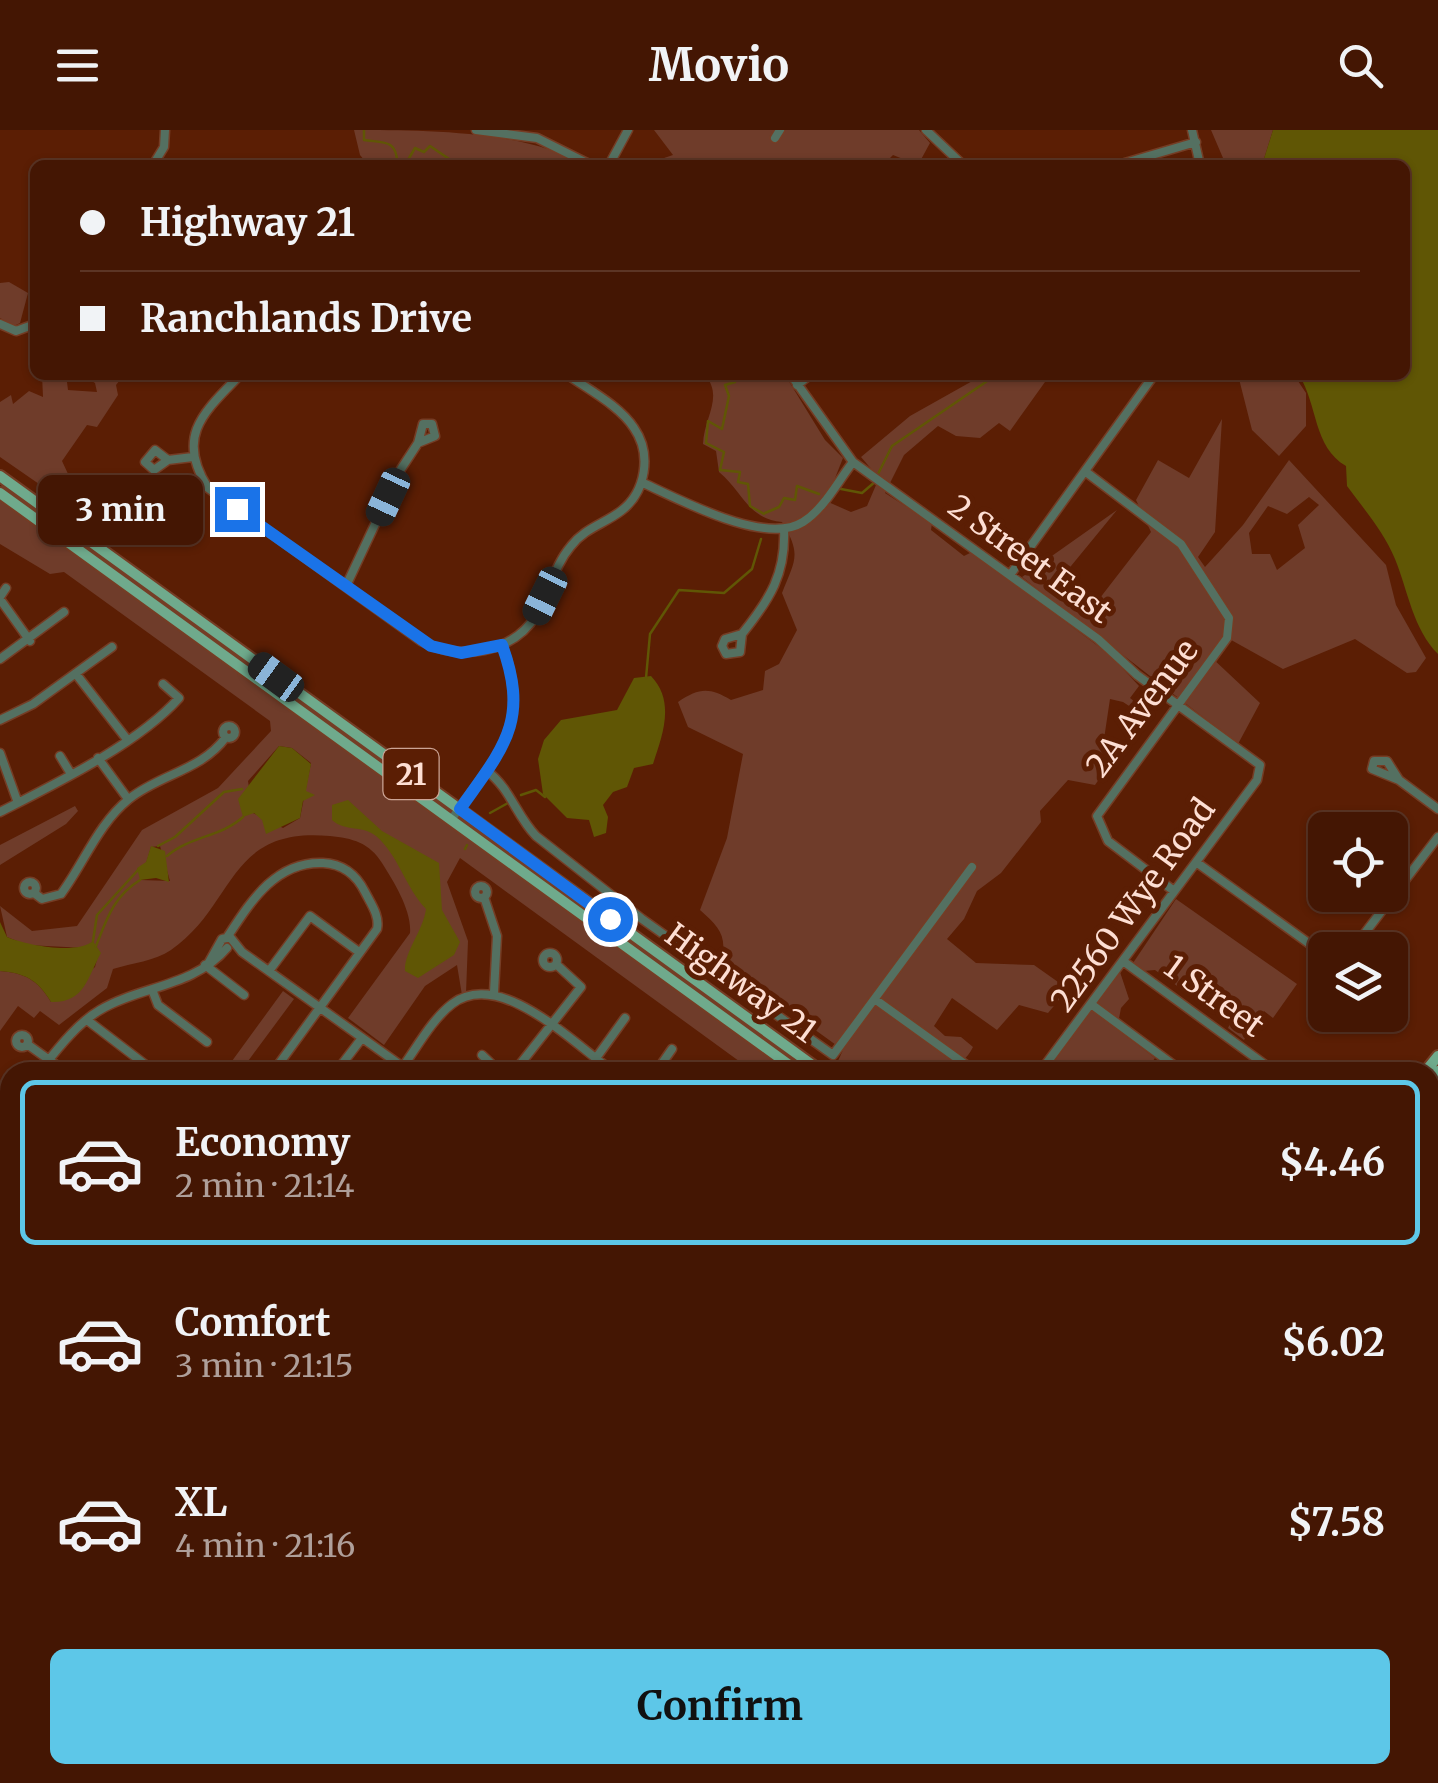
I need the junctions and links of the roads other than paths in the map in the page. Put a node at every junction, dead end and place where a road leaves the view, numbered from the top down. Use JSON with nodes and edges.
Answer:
{"nodes":[{"id":1,"x":165,"y":130,"type":"edge"},
{"id":2,"x":476,"y":130,"type":"edge"},
{"id":3,"x":628,"y":130,"type":"edge"},
{"id":4,"x":926,"y":130,"type":"edge"},
{"id":5,"x":1192,"y":130,"type":"edge"},
{"id":6,"x":1196,"y":142,"type":"junction"},
{"id":7,"x":156,"y":160,"type":"edge"},
{"id":8,"x":582,"y":160,"type":"edge"},
{"id":9,"x":612,"y":160,"type":"edge"},
{"id":10,"x":958,"y":160,"type":"edge"},
{"id":11,"x":1135,"y":160,"type":"edge"},
{"id":12,"x":1199,"y":160,"type":"edge"},
{"id":13,"x":0,"y":324,"type":"edge"},
{"id":14,"x":30,"y":326,"type":"edge"},
{"id":15,"x":235,"y":380,"type":"edge"},
{"id":16,"x":574,"y":380,"type":"edge"},
{"id":17,"x":794,"y":380,"type":"edge"},
{"id":18,"x":803,"y":380,"type":"edge"},
{"id":19,"x":1150,"y":380,"type":"edge"},
{"id":20,"x":797,"y":384,"type":"junction"},
{"id":21,"x":418,"y":444,"type":"dead end"},
{"id":22,"x":193,"y":457,"type":"junction"},
{"id":23,"x":168,"y":460,"type":"dead end"},
{"id":24,"x":853,"y":462,"type":"junction"},
{"id":25,"x":1086,"y":472,"type":"junction"},
{"id":26,"x":0,"y":476,"type":"edge"},
{"id":27,"x":643,"y":483,"type":"junction"},
{"id":28,"x":0,"y":493,"type":"edge"},
{"id":29,"x":784,"y":529,"type":"junction"},
{"id":30,"x":1010,"y":574,"type":"junction"},
{"id":31,"x":346,"y":586,"type":"junction"},
{"id":32,"x":6,"y":588,"type":"dead end"},
{"id":33,"x":0,"y":598,"type":"edge"},
{"id":34,"x":64,"y":612,"type":"dead end"},
{"id":35,"x":742,"y":634,"type":"dead end"},
{"id":36,"x":30,"y":641,"type":"junction"},
{"id":37,"x":502,"y":645,"type":"junction"},
{"id":38,"x":112,"y":647,"type":"dead end"},
{"id":39,"x":0,"y":659,"type":"edge"},
{"id":40,"x":76,"y":674,"type":"junction"},
{"id":41,"x":163,"y":684,"type":"dead end"},
{"id":42,"x":1177,"y":704,"type":"junction"},
{"id":43,"x":0,"y":720,"type":"edge"},
{"id":44,"x":126,"y":738,"type":"junction"},
{"id":45,"x":226,"y":738,"type":"dead end"},
{"id":46,"x":0,"y":753,"type":"edge"},
{"id":47,"x":60,"y":756,"type":"dead end"},
{"id":48,"x":98,"y":758,"type":"junction"},
{"id":49,"x":1260,"y":765,"type":"joint"},
{"id":50,"x":381,"y":770,"type":"junction"},
{"id":51,"x":487,"y":771,"type":"junction"},
{"id":52,"x":72,"y":774,"type":"junction"},
{"id":53,"x":1399,"y":780,"type":"dead end"},
{"id":54,"x":128,"y":799,"type":"junction"},
{"id":55,"x":18,"y":803,"type":"junction"},
{"id":56,"x":460,"y":809,"type":"junction"},
{"id":57,"x":1438,"y":809,"type":"edge"},
{"id":58,"x":0,"y":812,"type":"edge"},
{"id":59,"x":452,"y":820,"type":"junction"},
{"id":60,"x":1438,"y":837,"type":"edge"},
{"id":61,"x":1196,"y":862,"type":"junction"},
{"id":62,"x":972,"y":867,"type":"dead end"},
{"id":63,"x":1174,"y":890,"type":"junction"},
{"id":64,"x":34,"y":893,"type":"dead end"},
{"id":65,"x":484,"y":898,"type":"dead end"},
{"id":66,"x":1366,"y":932,"type":"edge"},
{"id":67,"x":228,"y":943,"type":"junction"},
{"id":68,"x":1308,"y":943,"type":"edge"},
{"id":69,"x":359,"y":952,"type":"junction"},
{"id":70,"x":1123,"y":961,"type":"junction"},
{"id":71,"x":556,"y":964,"type":"dead end"},
{"id":72,"x":206,"y":965,"type":"junction"},
{"id":73,"x":269,"y":971,"type":"junction"},
{"id":74,"x":153,"y":992,"type":"junction"},
{"id":75,"x":494,"y":992,"type":"junction"},
{"id":76,"x":244,"y":995,"type":"dead end"},
{"id":77,"x":876,"y":1000,"type":"junction"},
{"id":78,"x":1091,"y":1004,"type":"junction"},
{"id":79,"x":320,"y":1008,"type":"junction"},
{"id":80,"x":626,"y":1018,"type":"dead end"},
{"id":81,"x":87,"y":1020,"type":"junction"},
{"id":82,"x":552,"y":1027,"type":"junction"},
{"id":83,"x":362,"y":1038,"type":"junction"},
{"id":84,"x":207,"y":1042,"type":"dead end"},
{"id":85,"x":27,"y":1044,"type":"dead end"},
{"id":86,"x":672,"y":1049,"type":"dead end"},
{"id":87,"x":482,"y":1054,"type":"dead end"},
{"id":88,"x":49,"y":1060,"type":"junction"},
{"id":89,"x":596,"y":1060,"type":"junction"},
{"id":90,"x":52,"y":1062,"type":"edge"},
{"id":91,"x":141,"y":1062,"type":"edge"},
{"id":92,"x":280,"y":1062,"type":"edge"},
{"id":93,"x":344,"y":1062,"type":"edge"},
{"id":94,"x":393,"y":1062,"type":"edge"},
{"id":95,"x":410,"y":1062,"type":"edge"},
{"id":96,"x":490,"y":1062,"type":"edge"},
{"id":97,"x":522,"y":1062,"type":"edge"},
{"id":98,"x":599,"y":1062,"type":"edge"},
{"id":99,"x":663,"y":1062,"type":"edge"},
{"id":100,"x":785,"y":1062,"type":"edge"},
{"id":101,"x":808,"y":1062,"type":"edge"},
{"id":102,"x":962,"y":1062,"type":"edge"},
{"id":103,"x":1048,"y":1062,"type":"edge"},
{"id":104,"x":1169,"y":1062,"type":"edge"},
{"id":105,"x":1259,"y":1062,"type":"edge"}],
"edges":[{"from":1,"to":7,"type":"street"},
{"from":2,"to":8,"type":"street"},
{"from":3,"to":9,"type":"street"},
{"from":4,"to":10,"type":"street"},
{"from":5,"to":6,"type":"street"},
{"from":6,"to":11,"type":"street"},
{"from":6,"to":12,"type":"street"},
{"from":13,"to":14,"type":"street"},
{"from":15,"to":22,"type":"street"},
{"from":16,"to":27,"type":"street"},
{"from":17,"to":20,"type":"street","name":"2 Street East"},
{"from":18,"to":20,"type":"street"},
{"from":19,"to":25,"type":"street"},
{"from":20,"to":24,"type":"street","name":"2 Street East"},
{"from":21,"to":31,"type":"street"},
{"from":22,"to":23,"type":"street"},
{"from":22,"to":31,"type":"street"},
{"from":24,"to":29,"type":"street"},
{"from":24,"to":30,"type":"street","name":"2 Street East"},
{"from":25,"to":30,"type":"street"},
{"from":25,"to":42,"type":"street","name":"2A Avenue"},
{"from":26,"to":56,"type":"main road","name":"Highway 21","number":"21"},
{"from":27,"to":29,"type":"street"},
{"from":27,"to":37,"type":"street"},
{"from":28,"to":50,"type":"main road","name":"Highway 21","number":"21"},
{"from":29,"to":35,"type":"street"},
{"from":30,"to":42,"type":"street","name":"2 Street East"},
{"from":31,"to":37,"type":"street"},
{"from":32,"to":33,"type":"street"},
{"from":33,"to":36,"type":"street"},
{"from":34,"to":36,"type":"street"},
{"from":36,"to":39,"type":"street"},
{"from":37,"to":51,"type":"street"},
{"from":38,"to":40,"type":"street"},
{"from":40,"to":43,"type":"street"},
{"from":40,"to":44,"type":"street"},
{"from":41,"to":44,"type":"street"},
{"from":42,"to":49,"type":"street","name":"2 Street East"},
{"from":42,"to":63,"type":"street","name":"2A Avenue"},
{"from":44,"to":48,"type":"street"},
{"from":45,"to":54,"type":"street"},
{"from":46,"to":55,"type":"street"},
{"from":47,"to":52,"type":"street"},
{"from":48,"to":52,"type":"street"},
{"from":48,"to":54,"type":"street"},
{"from":49,"to":61,"type":"street","name":"22560 Wye Road"},
{"from":50,"to":56,"type":"main road"},
{"from":50,"to":59,"type":"main road","name":"Highway 21","number":"21"},
{"from":51,"to":56,"type":"street"},
{"from":51,"to":77,"type":"street"},
{"from":52,"to":55,"type":"street"},
{"from":53,"to":57,"type":"street"},
{"from":54,"to":64,"type":"street"},
{"from":55,"to":58,"type":"street"},
{"from":56,"to":59,"type":"street"},
{"from":56,"to":101,"type":"main road","name":"Highway 21","number":"21"},
{"from":59,"to":100,"type":"main road","name":"Highway 21","number":"21"},
{"from":60,"to":66,"type":"street"},
{"from":61,"to":63,"type":"street","name":"22560 Wye Road"},
{"from":61,"to":68,"type":"street"},
{"from":62,"to":77,"type":"street"},
{"from":63,"to":70,"type":"street","name":"22560 Wye Road"},
{"from":65,"to":75,"type":"street"},
{"from":67,"to":69,"type":"street"},
{"from":67,"to":72,"type":"street"},
{"from":67,"to":73,"type":"street"},
{"from":69,"to":73,"type":"street"},
{"from":69,"to":79,"type":"street"},
{"from":70,"to":78,"type":"street","name":"22560 Wye Road"},
{"from":70,"to":105,"type":"street","name":"1 Street"},
{"from":71,"to":82,"type":"street"},
{"from":72,"to":74,"type":"street"},
{"from":72,"to":76,"type":"street"},
{"from":73,"to":79,"type":"street"},
{"from":74,"to":81,"type":"street"},
{"from":74,"to":84,"type":"street"},
{"from":75,"to":82,"type":"street"},
{"from":75,"to":95,"type":"street"},
{"from":77,"to":102,"type":"street"},
{"from":78,"to":103,"type":"street","name":"22560 Wye Road"},
{"from":78,"to":104,"type":"street"},
{"from":79,"to":83,"type":"street"},
{"from":79,"to":92,"type":"street"},
{"from":80,"to":89,"type":"street"},
{"from":81,"to":88,"type":"street"},
{"from":81,"to":91,"type":"street"},
{"from":82,"to":89,"type":"street"},
{"from":82,"to":97,"type":"street"},
{"from":83,"to":93,"type":"street"},
{"from":83,"to":94,"type":"street"},
{"from":85,"to":88,"type":"street"},
{"from":86,"to":99,"type":"street"},
{"from":87,"to":96,"type":"street"},
{"from":88,"to":90,"type":"street"},
{"from":89,"to":98,"type":"street"}]}
